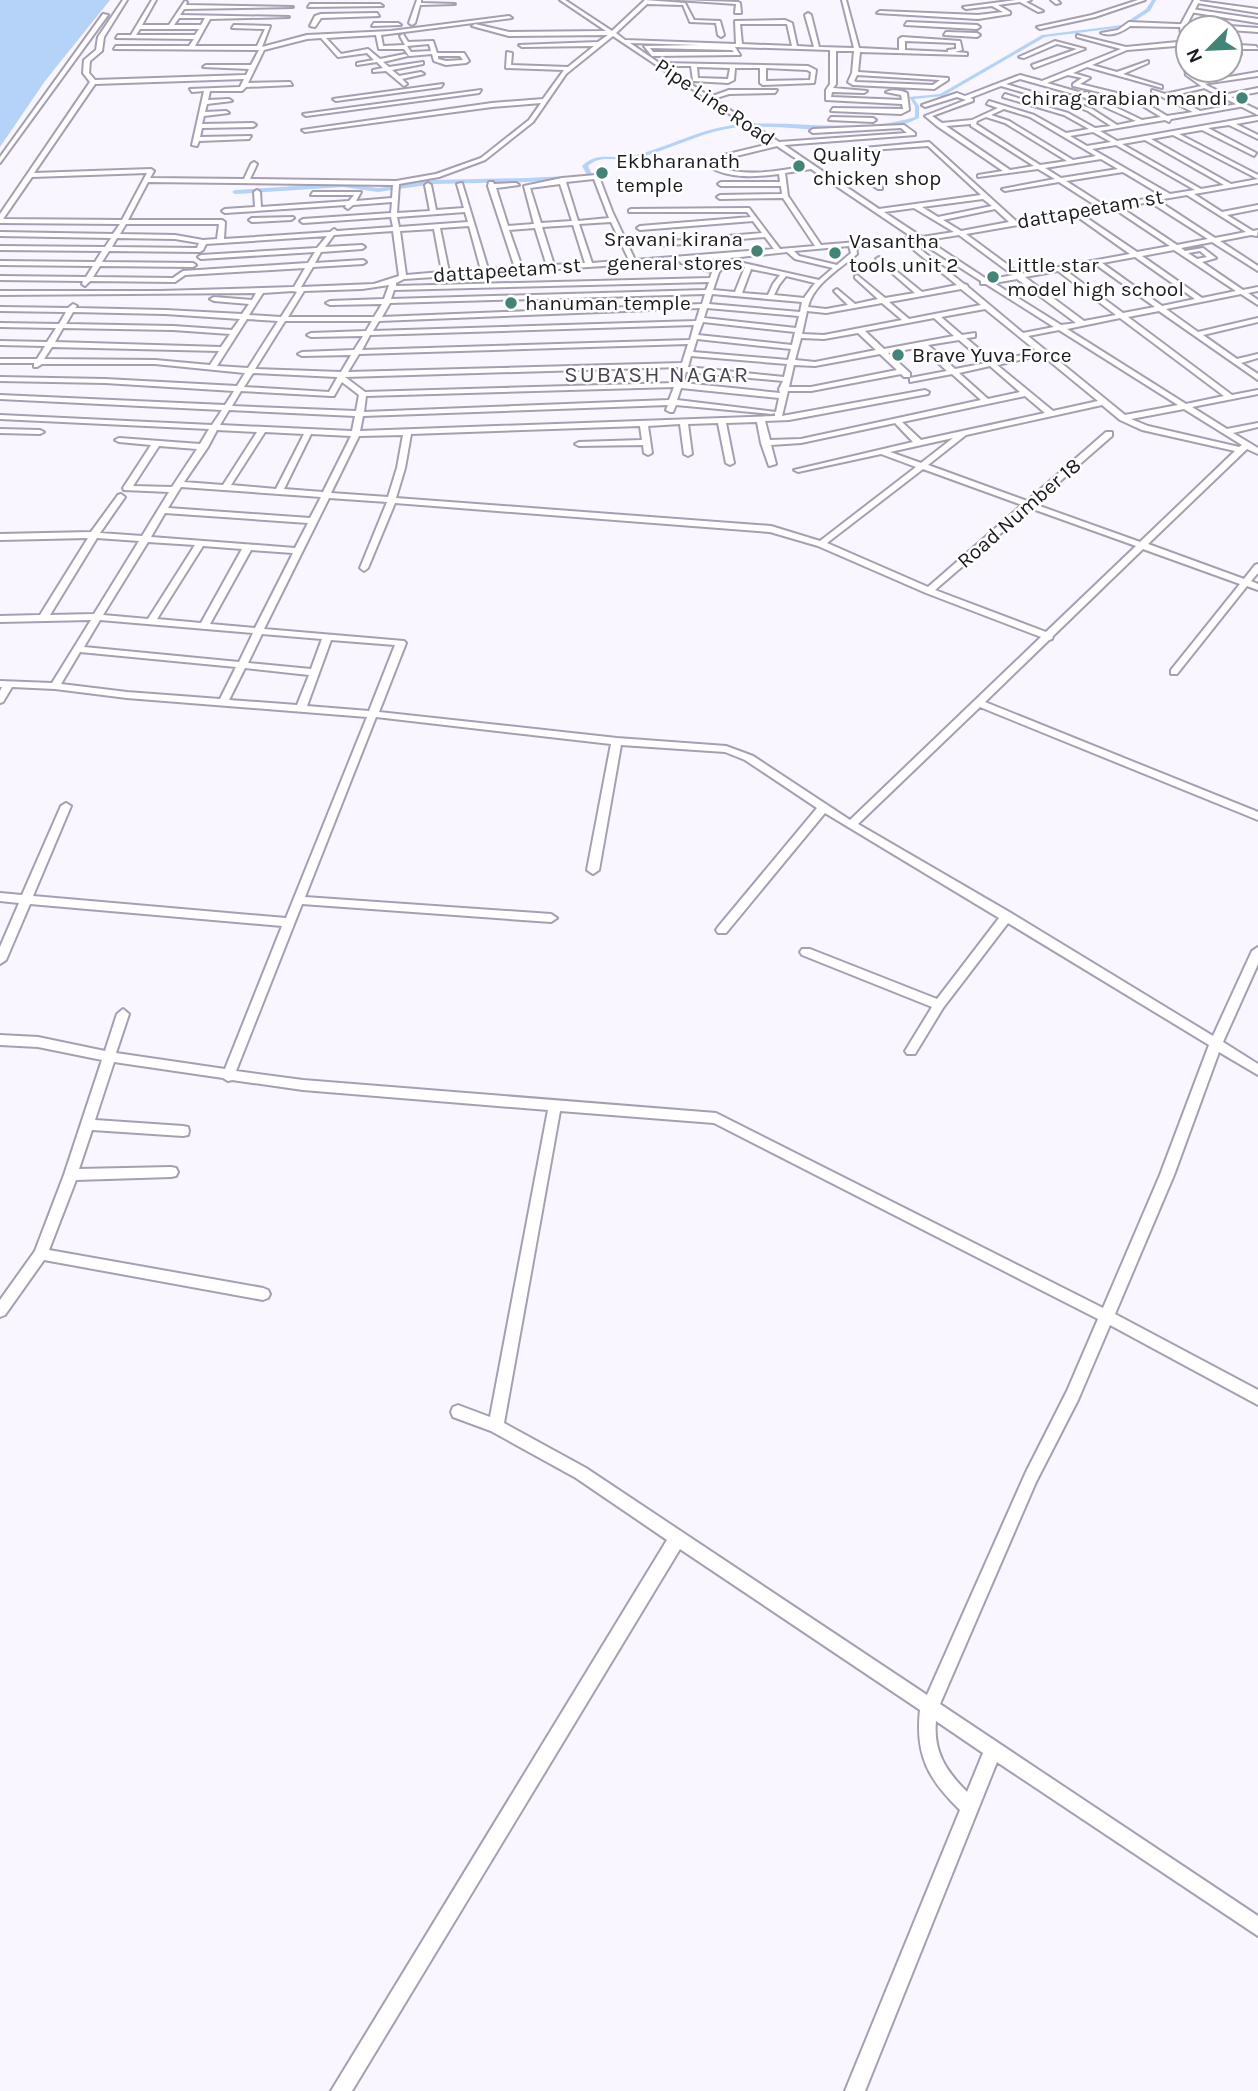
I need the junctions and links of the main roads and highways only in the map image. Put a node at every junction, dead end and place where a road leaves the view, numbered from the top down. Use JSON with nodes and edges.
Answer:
{"nodes":[{"id":1,"x":1205,"y":85,"type":"joint"},
{"id":2,"x":1227,"y":96,"type":"junction"},
{"id":3,"x":1252,"y":108,"type":"edge"}],
"edges":[{"from":1,"to":2,"type":"main road"},
{"from":1,"to":2,"type":"main road"},
{"from":2,"to":3,"type":"main road"}]}
